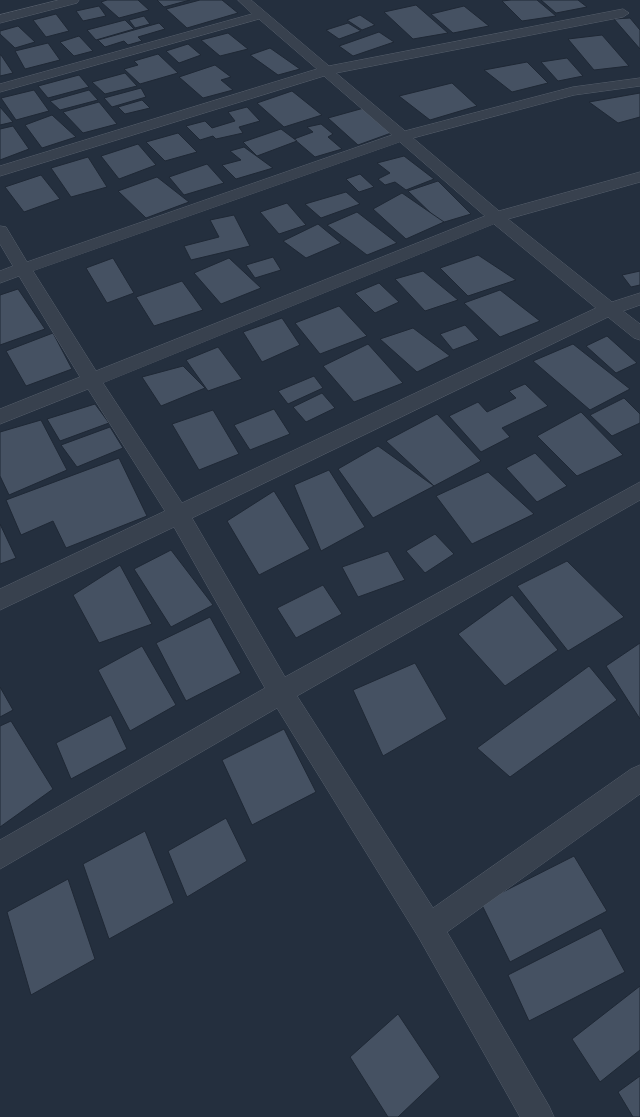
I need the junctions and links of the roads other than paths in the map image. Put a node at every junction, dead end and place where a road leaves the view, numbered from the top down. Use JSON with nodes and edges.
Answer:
{"nodes":[{"id":1,"x":73,"y":0,"type":"edge"},
{"id":2,"x":244,"y":0,"type":"edge"},
{"id":3,"x":624,"y":13,"type":"dead end"},
{"id":4,"x":261,"y":15,"type":"junction"},
{"id":5,"x":0,"y":19,"type":"edge"},
{"id":6,"x":325,"y":71,"type":"junction"},
{"id":7,"x":640,"y":82,"type":"edge"},
{"id":8,"x":0,"y":88,"type":"edge"},
{"id":9,"x":403,"y":136,"type":"junction"},
{"id":10,"x":0,"y":171,"type":"edge"},
{"id":11,"x":640,"y":177,"type":"edge"},
{"id":12,"x":496,"y":217,"type":"junction"},
{"id":13,"x":0,"y":231,"type":"edge"},
{"id":14,"x":23,"y":269,"type":"junction"},
{"id":15,"x":0,"y":278,"type":"edge"},
{"id":16,"x":640,"y":299,"type":"edge"},
{"id":17,"x":609,"y":309,"type":"junction"},
{"id":18,"x":640,"y":334,"type":"edge"},
{"id":19,"x":91,"y":379,"type":"junction"},
{"id":20,"x":0,"y":417,"type":"edge"},
{"id":21,"x":640,"y":490,"type":"edge"},
{"id":22,"x":178,"y":514,"type":"junction"},
{"id":23,"x":0,"y":600,"type":"edge"},
{"id":24,"x":281,"y":692,"type":"junction"},
{"id":25,"x":640,"y":778,"type":"edge"},
{"id":26,"x":0,"y":855,"type":"edge"},
{"id":27,"x":429,"y":928,"type":"junction"},
{"id":28,"x":538,"y":1117,"type":"edge"}],
"edges":[{"from":1,"to":5,"type":"street"},
{"from":2,"to":4,"type":"street"},
{"from":3,"to":6,"type":"street"},
{"from":4,"to":6,"type":"street"},
{"from":4,"to":8,"type":"street"},
{"from":6,"to":9,"type":"street"},
{"from":6,"to":10,"type":"street"},
{"from":7,"to":9,"type":"street"},
{"from":9,"to":12,"type":"street"},
{"from":9,"to":14,"type":"street"},
{"from":11,"to":12,"type":"street"},
{"from":12,"to":17,"type":"street"},
{"from":12,"to":19,"type":"street"},
{"from":13,"to":14,"type":"street"},
{"from":14,"to":15,"type":"street"},
{"from":14,"to":19,"type":"street"},
{"from":16,"to":17,"type":"street"},
{"from":17,"to":18,"type":"street"},
{"from":17,"to":22,"type":"street"},
{"from":19,"to":20,"type":"street"},
{"from":19,"to":22,"type":"street"},
{"from":21,"to":24,"type":"street"},
{"from":22,"to":23,"type":"street"},
{"from":22,"to":24,"type":"street"},
{"from":24,"to":26,"type":"street"},
{"from":24,"to":27,"type":"street"},
{"from":25,"to":27,"type":"street"},
{"from":27,"to":28,"type":"street"}]}
